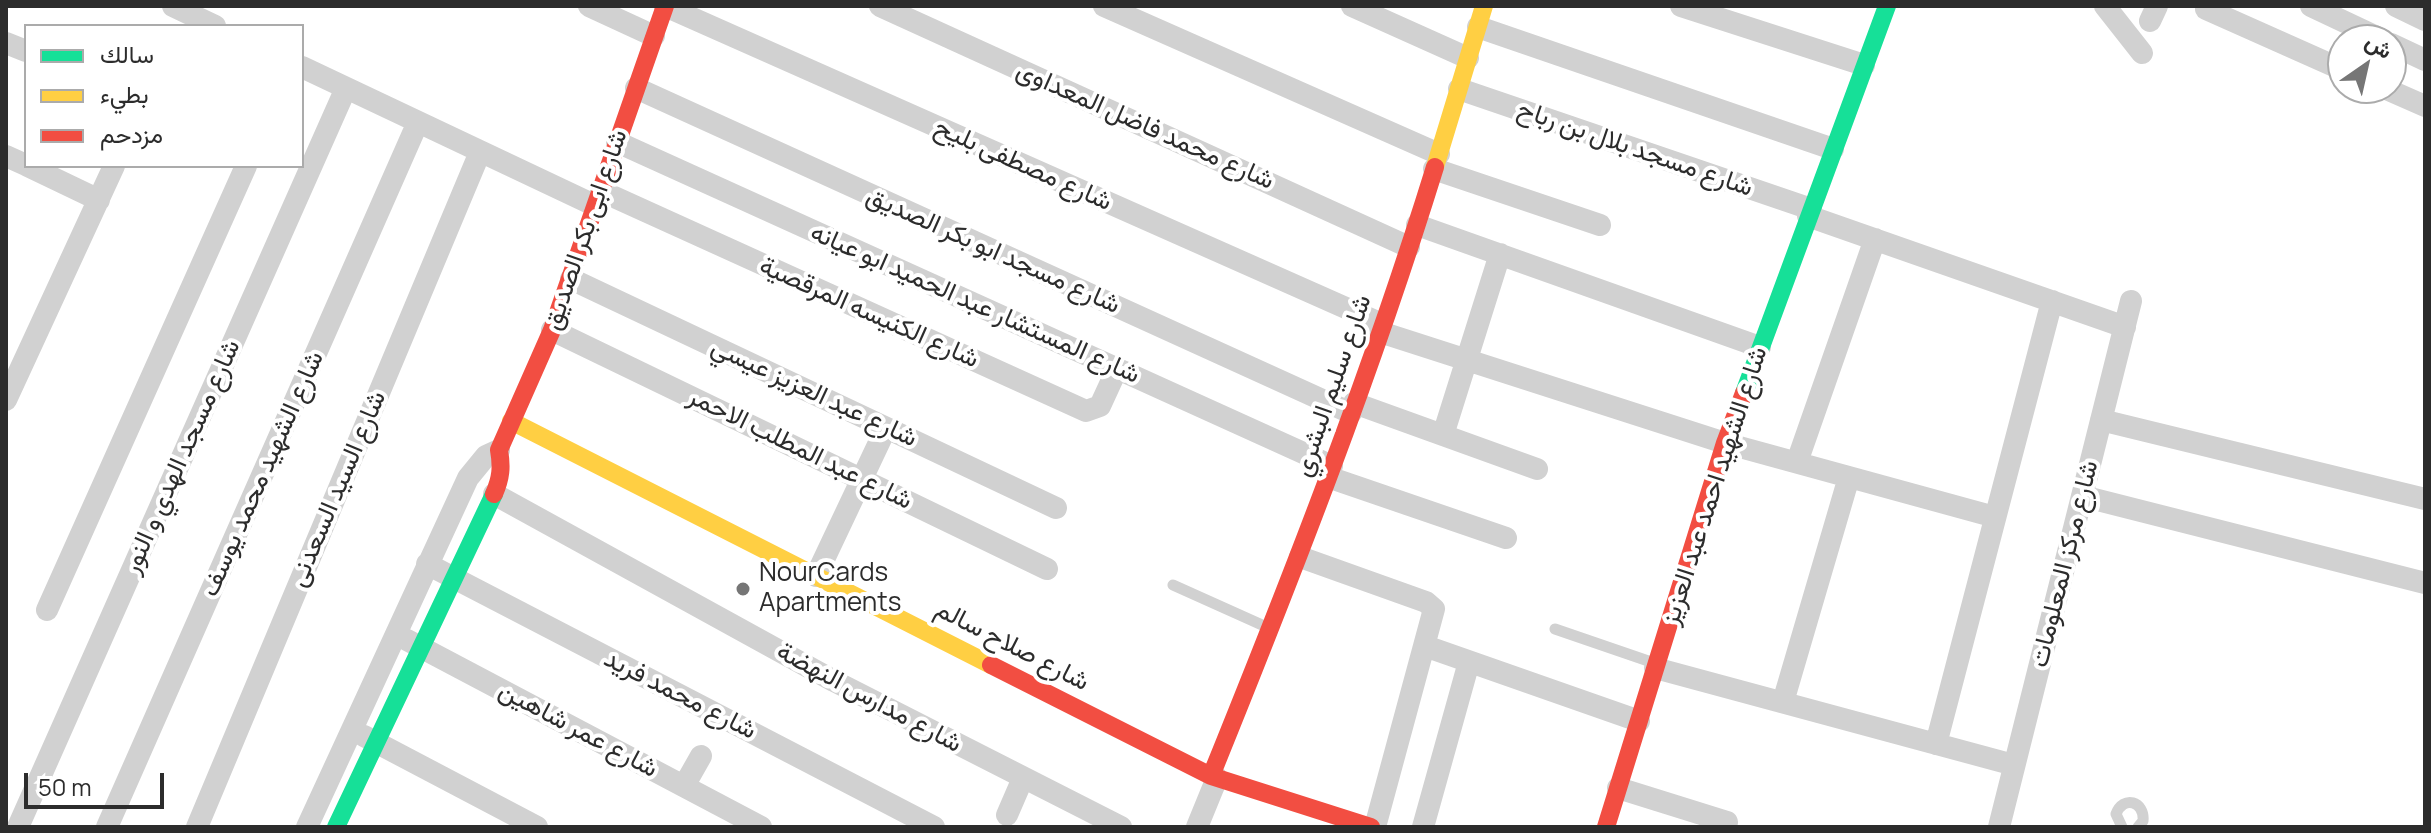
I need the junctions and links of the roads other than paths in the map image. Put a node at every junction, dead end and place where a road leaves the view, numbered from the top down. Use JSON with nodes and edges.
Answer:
{"nodes":[{"id":1,"x":589,"y":6,"type":"edge"},
{"id":2,"x":665,"y":6,"type":"edge"},
{"id":3,"x":880,"y":6,"type":"edge"},
{"id":4,"x":1104,"y":6,"type":"edge"},
{"id":5,"x":1352,"y":6,"type":"edge"},
{"id":6,"x":1681,"y":6,"type":"edge"},
{"id":7,"x":1887,"y":6,"type":"edge"},
{"id":8,"x":2105,"y":6,"type":"edge"},
{"id":9,"x":2311,"y":6,"type":"edge"},
{"id":10,"x":2396,"y":6,"type":"edge"},
{"id":11,"x":2206,"y":9,"type":"dead end"},
{"id":12,"x":179,"y":15,"type":"edge"},
{"id":13,"x":1481,"y":16,"type":"edge"},
{"id":14,"x":2425,"y":20,"type":"edge"},
{"id":15,"x":208,"y":24,"type":"edge"},
{"id":16,"x":2349,"y":24,"type":"edge"},
{"id":17,"x":654,"y":36,"type":"junction"},
{"id":18,"x":2142,"y":53,"type":"dead end"},
{"id":19,"x":1468,"y":58,"type":"junction"},
{"id":20,"x":2327,"y":63,"type":"edge"},
{"id":21,"x":1864,"y":65,"type":"junction"},
{"id":22,"x":304,"y":68,"type":"edge"},
{"id":23,"x":346,"y":88,"type":"junction"},
{"id":24,"x":636,"y":88,"type":"junction"},
{"id":25,"x":1459,"y":89,"type":"junction"},
{"id":26,"x":418,"y":122,"type":"junction"},
{"id":27,"x":617,"y":142,"type":"junction"},
{"id":28,"x":1833,"y":149,"type":"junction"},
{"id":29,"x":480,"y":152,"type":"junction"},
{"id":30,"x":1436,"y":162,"type":"junction"},
{"id":31,"x":31,"y":168,"type":"edge"},
{"id":32,"x":113,"y":168,"type":"edge"},
{"id":33,"x":245,"y":168,"type":"edge"},
{"id":34,"x":598,"y":199,"type":"junction"},
{"id":35,"x":99,"y":200,"type":"junction"},
{"id":36,"x":1810,"y":213,"type":"junction"},
{"id":37,"x":1417,"y":225,"type":"junction"},
{"id":38,"x":1600,"y":225,"type":"dead end"},
{"id":39,"x":1875,"y":239,"type":"junction"},
{"id":40,"x":1409,"y":247,"type":"junction"},
{"id":41,"x":1500,"y":254,"type":"junction"},
{"id":42,"x":571,"y":279,"type":"junction"},
{"id":43,"x":2052,"y":301,"type":"junction"},
{"id":44,"x":2131,"y":301,"type":"dead end"},
{"id":45,"x":2125,"y":327,"type":"junction"},
{"id":46,"x":1381,"y":328,"type":"junction"},
{"id":47,"x":552,"y":330,"type":"junction"},
{"id":48,"x":1760,"y":347,"type":"junction"},
{"id":49,"x":1467,"y":360,"type":"junction"},
{"id":50,"x":1117,"y":369,"type":"junction"},
{"id":51,"x":6,"y":400,"type":"edge"},
{"id":52,"x":1352,"y":408,"type":"junction"},
{"id":53,"x":2101,"y":420,"type":"junction"},
{"id":54,"x":511,"y":421,"type":"junction"},
{"id":55,"x":886,"y":428,"type":"junction"},
{"id":56,"x":1443,"y":435,"type":"junction"},
{"id":57,"x":1725,"y":443,"type":"junction"},
{"id":58,"x":499,"y":450,"type":"junction"},
{"id":59,"x":1797,"y":462,"type":"junction"},
{"id":60,"x":1537,"y":469,"type":"dead end"},
{"id":61,"x":1330,"y":472,"type":"junction"},
{"id":62,"x":1849,"y":477,"type":"junction"},
{"id":63,"x":862,"y":480,"type":"junction"},
{"id":64,"x":494,"y":494,"type":"junction"},
{"id":65,"x":2082,"y":496,"type":"junction"},
{"id":66,"x":2425,"y":499,"type":"edge"},
{"id":67,"x":1056,"y":508,"type":"dead end"},
{"id":68,"x":1995,"y":517,"type":"junction"},
{"id":69,"x":1506,"y":538,"type":"dead end"},
{"id":70,"x":1300,"y":557,"type":"junction"},
{"id":71,"x":427,"y":564,"type":"junction"},
{"id":72,"x":1047,"y":569,"type":"dead end"},
{"id":73,"x":816,"y":576,"type":"junction"},
{"id":74,"x":454,"y":577,"type":"junction"},
{"id":75,"x":2425,"y":583,"type":"edge"},
{"id":76,"x":1173,"y":585,"type":"dead end"},
{"id":77,"x":47,"y":610,"type":"dead end"},
{"id":78,"x":1271,"y":629,"type":"junction"},
{"id":79,"x":1555,"y":629,"type":"dead end"},
{"id":80,"x":396,"y":633,"type":"junction"},
{"id":81,"x":1425,"y":646,"type":"junction"},
{"id":82,"x":421,"y":647,"type":"junction"},
{"id":83,"x":1469,"y":662,"type":"junction"},
{"id":84,"x":1656,"y":666,"type":"junction"},
{"id":85,"x":1783,"y":702,"type":"junction"},
{"id":86,"x":1639,"y":721,"type":"junction"},
{"id":87,"x":352,"y":730,"type":"junction"},
{"id":88,"x":376,"y":743,"type":"junction"},
{"id":89,"x":1936,"y":744,"type":"junction"},
{"id":90,"x":701,"y":756,"type":"dead end"},
{"id":91,"x":2014,"y":765,"type":"junction"},
{"id":92,"x":1214,"y":777,"type":"junction"},
{"id":93,"x":1023,"y":778,"type":"junction"},
{"id":94,"x":684,"y":786,"type":"junction"},
{"id":95,"x":1618,"y":788,"type":"junction"},
{"id":96,"x":1007,"y":815,"type":"dead end"},
{"id":97,"x":1727,"y":822,"type":"dead end"},
{"id":98,"x":2141,"y":824,"type":"edge"},
{"id":99,"x":18,"y":827,"type":"edge"},
{"id":100,"x":107,"y":827,"type":"edge"},
{"id":101,"x":197,"y":827,"type":"edge"},
{"id":102,"x":307,"y":827,"type":"edge"},
{"id":103,"x":336,"y":827,"type":"edge"},
{"id":104,"x":537,"y":827,"type":"edge"},
{"id":105,"x":761,"y":827,"type":"edge"},
{"id":106,"x":934,"y":827,"type":"edge"},
{"id":107,"x":1121,"y":827,"type":"edge"},
{"id":108,"x":1197,"y":827,"type":"edge"},
{"id":109,"x":1373,"y":827,"type":"edge"},
{"id":110,"x":1423,"y":827,"type":"edge"},
{"id":111,"x":1606,"y":827,"type":"edge"},
{"id":112,"x":1999,"y":827,"type":"edge"},
{"id":113,"x":2122,"y":827,"type":"edge"},
{"id":114,"x":2156,"y":827,"type":"edge"}],
"edges":[{"from":1,"to":17,"type":"street"},
{"from":2,"to":17,"type":"street","name":"شارع ابى بكر الصديق"},
{"from":2,"to":46,"type":"street","name":"شارع مصطفى بليح"},
{"from":3,"to":40,"type":"street","name":"شارع محمد فاضل المعداوى"},
{"from":4,"to":30,"type":"street"},
{"from":5,"to":19,"type":"street"},
{"from":6,"to":21,"type":"street"},
{"from":7,"to":21,"type":"street","name":"شارع الشهيد احمد عبد العزيز"},
{"from":8,"to":18,"type":"street"},
{"from":9,"to":16,"type":"street"},
{"from":10,"to":14,"type":"street"},
{"from":11,"to":20,"type":"street"},
{"from":12,"to":15,"type":"street"},
{"from":13,"to":19,"type":"street","name":"شارع سليم البشري"},
{"from":13,"to":28,"type":"street"},
{"from":17,"to":24,"type":"street","name":"شارع ابى بكر الصديق"},
{"from":19,"to":25,"type":"street","name":"شارع سليم البشري"},
{"from":21,"to":28,"type":"street","name":"شارع الشهيد احمد عبد العزيز"},
{"from":22,"to":23,"type":"street","name":"شارع الكنيسه المرقصية"},
{"from":23,"to":26,"type":"street","name":"شارع الكنيسه المرقصية"},
{"from":23,"to":99,"type":"street","name":"شارع مسجد الهدي و النور"},
{"from":24,"to":27,"type":"street","name":"شارع ابى بكر الصديق"},
{"from":24,"to":52,"type":"street","name":"شارع مسجد ابو بكر الصديق"},
{"from":25,"to":30,"type":"street","name":"شارع سليم البشري"},
{"from":25,"to":36,"type":"street","name":"شارع مسجد بلال بن رباح"},
{"from":26,"to":29,"type":"street","name":"شارع الكنيسه المرقصية"},
{"from":26,"to":100,"type":"street","name":"شارع الشهيد محمد يوسف"},
{"from":27,"to":34,"type":"street","name":"شارع ابى بكر الصديق"},
{"from":27,"to":50,"type":"street","name":"شارع المستشار عبد الحميد ابو عيانه"},
{"from":28,"to":36,"type":"street","name":"شارع الشهيد احمد عبد العزيز"},
{"from":29,"to":34,"type":"street","name":"شارع الكنيسه المرقصية"},
{"from":29,"to":101,"type":"street","name":"شارع السيد السعدنى"},
{"from":30,"to":37,"type":"street","name":"شارع سليم البشري"},
{"from":30,"to":38,"type":"street"},
{"from":31,"to":35,"type":"street"},
{"from":32,"to":35,"type":"street"},
{"from":33,"to":77,"type":"street"},
{"from":34,"to":42,"type":"street","name":"شارع ابى بكر الصديق"},
{"from":34,"to":50,"type":"street","name":"شارع الكنيسه المرقصية"},
{"from":35,"to":51,"type":"street"},
{"from":36,"to":39,"type":"street","name":"شارع مسجد بلال بن رباح"},
{"from":36,"to":48,"type":"street","name":"شارع الشهيد احمد عبد العزيز"},
{"from":37,"to":40,"type":"street","name":"شارع سليم البشري"},
{"from":37,"to":41,"type":"street"},
{"from":39,"to":43,"type":"street","name":"شارع مسجد بلال بن رباح"},
{"from":39,"to":59,"type":"street"},
{"from":40,"to":46,"type":"street","name":"شارع سليم البشري"},
{"from":41,"to":48,"type":"street"},
{"from":41,"to":49,"type":"street"},
{"from":42,"to":47,"type":"street","name":"شارع ابى بكر الصديق"},
{"from":42,"to":55,"type":"street","name":"شارع عبد العزيز عيسي"},
{"from":43,"to":45,"type":"street","name":"شارع مسجد بلال بن رباح"},
{"from":43,"to":68,"type":"street"},
{"from":44,"to":45,"type":"street","name":"شارع مركز المعلومات"},
{"from":45,"to":53,"type":"street","name":"شارع مركز المعلومات"},
{"from":46,"to":49,"type":"street","name":"شارع مصطفى بليح"},
{"from":46,"to":52,"type":"street","name":"شارع سليم البشري"},
{"from":47,"to":54,"type":"street","name":"شارع ابى بكر الصديق"},
{"from":47,"to":63,"type":"street","name":"شارع عبد المطلب الاحمر"},
{"from":48,"to":57,"type":"street","name":"شارع الشهيد احمد عبد العزيز"},
{"from":49,"to":56,"type":"street"},
{"from":49,"to":57,"type":"street","name":"شارع مصطفى بليح"},
{"from":50,"to":61,"type":"street","name":"شارع المستشار عبد الحميد ابو عيانه"},
{"from":52,"to":56,"type":"street","name":"شارع مسجد ابو بكر الصديق"},
{"from":52,"to":61,"type":"street","name":"شارع سليم البشري"},
{"from":53,"to":65,"type":"street","name":"شارع مركز المعلومات"},
{"from":53,"to":66,"type":"street"},
{"from":54,"to":58,"type":"street","name":"شارع ابى بكر الصديق"},
{"from":54,"to":73,"type":"street","name":"شارع صلاح سالم"},
{"from":55,"to":63,"type":"street"},
{"from":55,"to":67,"type":"street","name":"شارع عبد العزيز عيسي"},
{"from":56,"to":60,"type":"street","name":"شارع مسجد ابو بكر الصديق"},
{"from":57,"to":59,"type":"street","name":"شارع مصطفى بليح"},
{"from":57,"to":84,"type":"street","name":"شارع الشهيد احمد عبد العزيز"},
{"from":58,"to":64,"type":"street","name":"شارع ابى بكر الصديق"},
{"from":58,"to":71,"type":"street","name":"شارع ابى بكر الصديق"},
{"from":59,"to":62,"type":"street","name":"شارع مصطفى بليح"},
{"from":61,"to":69,"type":"street","name":"شارع المستشار عبد الحميد ابو عيانه"},
{"from":61,"to":70,"type":"street","name":"شارع سليم البشري"},
{"from":62,"to":68,"type":"street","name":"شارع مصطفى بليح"},
{"from":62,"to":85,"type":"street"},
{"from":63,"to":72,"type":"street","name":"شارع عبد المطلب الاحمر"},
{"from":63,"to":73,"type":"street"},
{"from":64,"to":74,"type":"street","name":"شارع ابى بكر الصديق"},
{"from":64,"to":93,"type":"street","name":"شارع مدارس النهضة"},
{"from":65,"to":75,"type":"street"},
{"from":65,"to":91,"type":"street","name":"شارع مركز المعلومات"},
{"from":68,"to":89,"type":"street"},
{"from":70,"to":78,"type":"street","name":"شارع سليم البشري"},
{"from":70,"to":81,"type":"street"},
{"from":71,"to":74,"type":"street","name":"شارع محمد فريد"},
{"from":71,"to":80,"type":"street","name":"شارع ابى بكر الصديق"},
{"from":73,"to":92,"type":"street","name":"شارع صلاح سالم"},
{"from":74,"to":82,"type":"street","name":"شارع ابى بكر الصديق"},
{"from":74,"to":106,"type":"street","name":"شارع محمد فريد"},
{"from":76,"to":78,"type":"lane"},
{"from":78,"to":92,"type":"street","name":"شارع سليم البشري"},
{"from":79,"to":84,"type":"lane"},
{"from":80,"to":82,"type":"street","name":"شارع عمر شاهين"},
{"from":80,"to":87,"type":"street","name":"شارع ابى بكر الصديق"},
{"from":81,"to":83,"type":"street"},
{"from":81,"to":109,"type":"street"},
{"from":82,"to":88,"type":"street","name":"شارع ابى بكر الصديق"},
{"from":82,"to":94,"type":"street","name":"شارع عمر شاهين"},
{"from":83,"to":86,"type":"street"},
{"from":83,"to":110,"type":"street"},
{"from":84,"to":85,"type":"street"},
{"from":84,"to":86,"type":"street","name":"شارع الشهيد احمد عبد العزيز"},
{"from":85,"to":89,"type":"street"},
{"from":86,"to":95,"type":"street","name":"شارع الشهيد احمد عبد العزيز"},
{"from":87,"to":88,"type":"street"},
{"from":87,"to":102,"type":"street","name":"شارع ابى بكر الصديق"},
{"from":88,"to":103,"type":"street","name":"شارع ابى بكر الصديق"},
{"from":88,"to":104,"type":"street"},
{"from":89,"to":91,"type":"street"},
{"from":90,"to":94,"type":"street"},
{"from":91,"to":112,"type":"street","name":"شارع مركز المعلومات"},
{"from":92,"to":108,"type":"street"},
{"from":92,"to":109,"type":"street","name":"شارع صلاح سالم"},
{"from":93,"to":96,"type":"street"},
{"from":93,"to":107,"type":"street","name":"شارع مدارس النهضة"},
{"from":94,"to":105,"type":"street","name":"شارع عمر شاهين"},
{"from":95,"to":97,"type":"street"},
{"from":95,"to":111,"type":"street","name":"شارع الشهيد احمد عبد العزيز"},
{"from":98,"to":113,"type":"lane"},
{"from":98,"to":114,"type":"lane"}]}
